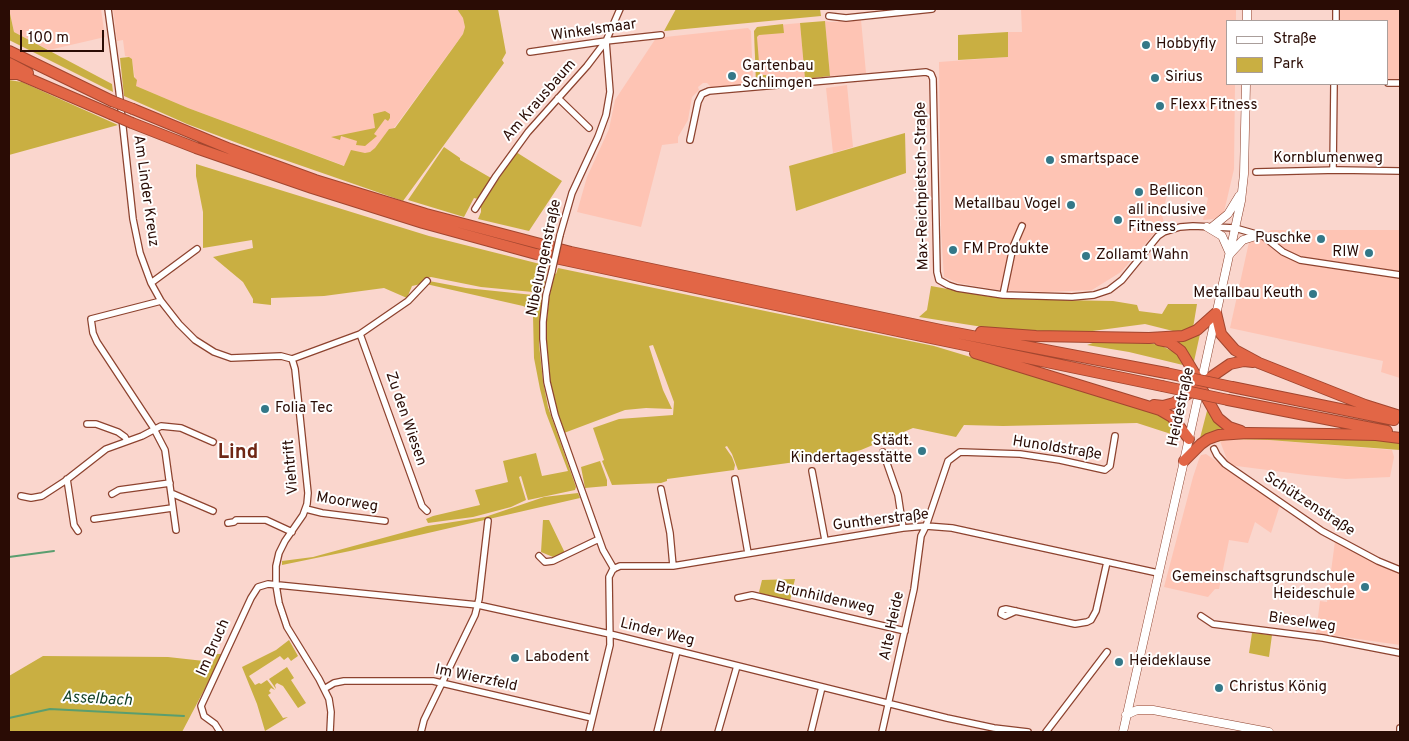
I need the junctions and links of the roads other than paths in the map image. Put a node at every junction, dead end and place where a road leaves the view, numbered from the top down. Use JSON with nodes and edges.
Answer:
{"nodes":[{"id":1,"x":108,"y":9,"type":"edge"},
{"id":2,"x":620,"y":9,"type":"edge"},
{"id":3,"x":932,"y":9,"type":"edge"},
{"id":4,"x":1241,"y":9,"type":"edge"},
{"id":5,"x":1247,"y":9,"type":"edge"},
{"id":6,"x":829,"y":16,"type":"dead end"},
{"id":7,"x":1247,"y":19,"type":"edge"},
{"id":8,"x":661,"y":35,"type":"dead end"},
{"id":9,"x":606,"y":41,"type":"junction"},
{"id":10,"x":9,"y":51,"type":"edge"},
{"id":11,"x":530,"y":52,"type":"dead end"},
{"id":12,"x":9,"y":63,"type":"edge"},
{"id":13,"x":9,"y":74,"type":"edge"},
{"id":14,"x":1246,"y":85,"type":"edge"},
{"id":15,"x":1334,"y":85,"type":"edge"},
{"id":16,"x":76,"y":98,"type":"junction"},
{"id":17,"x":558,"y":98,"type":"junction"},
{"id":18,"x":589,"y":128,"type":"dead end"},
{"id":19,"x":690,"y":140,"type":"dead end"},
{"id":20,"x":1333,"y":170,"type":"junction"},
{"id":21,"x":1400,"y":171,"type":"edge"},
{"id":22,"x":1256,"y":172,"type":"dead end"},
{"id":23,"x":1243,"y":187,"type":"junction"},
{"id":24,"x":475,"y":209,"type":"dead end"},
{"id":25,"x":1022,"y":226,"type":"dead end"},
{"id":26,"x":1210,"y":227,"type":"junction"},
{"id":27,"x":1235,"y":228,"type":"junction"},
{"id":28,"x":1259,"y":235,"type":"junction"},
{"id":29,"x":198,"y":249,"type":"dead end"},
{"id":30,"x":1230,"y":254,"type":"junction"},
{"id":31,"x":1400,"y":276,"type":"edge"},
{"id":32,"x":427,"y":281,"type":"dead end"},
{"id":33,"x":151,"y":283,"type":"junction"},
{"id":34,"x":1003,"y":295,"type":"junction"},
{"id":35,"x":161,"y":301,"type":"junction"},
{"id":36,"x":1216,"y":313,"type":"junction"},
{"id":37,"x":941,"y":330,"type":"junction"},
{"id":38,"x":360,"y":334,"type":"junction"},
{"id":39,"x":921,"y":336,"type":"junction"},
{"id":40,"x":1149,"y":338,"type":"junction"},
{"id":41,"x":292,"y":359,"type":"junction"},
{"id":42,"x":1259,"y":363,"type":"junction"},
{"id":43,"x":1201,"y":385,"type":"junction"},
{"id":44,"x":1143,"y":404,"type":"junction"},
{"id":45,"x":1400,"y":416,"type":"edge"},
{"id":46,"x":1400,"y":422,"type":"edge"},
{"id":47,"x":87,"y":424,"type":"dead end"},
{"id":48,"x":154,"y":429,"type":"junction"},
{"id":49,"x":1247,"y":433,"type":"junction"},
{"id":50,"x":1400,"y":433,"type":"edge"},
{"id":51,"x":1115,"y":436,"type":"dead end"},
{"id":52,"x":1400,"y":438,"type":"edge"},
{"id":53,"x":1189,"y":439,"type":"junction"},
{"id":54,"x":127,"y":441,"type":"junction"},
{"id":55,"x":213,"y":442,"type":"dead end"},
{"id":56,"x":1214,"y":449,"type":"dead end"},
{"id":57,"x":883,"y":452,"type":"dead end"},
{"id":58,"x":1184,"y":462,"type":"junction"},
{"id":59,"x":812,"y":470,"type":"dead end"},
{"id":60,"x":67,"y":479,"type":"junction"},
{"id":61,"x":735,"y":480,"type":"dead end"},
{"id":62,"x":170,"y":483,"type":"junction"},
{"id":63,"x":661,"y":488,"type":"dead end"},
{"id":64,"x":171,"y":493,"type":"junction"},
{"id":65,"x":112,"y":494,"type":"dead end"},
{"id":66,"x":21,"y":496,"type":"dead end"},
{"id":67,"x":172,"y":508,"type":"junction"},
{"id":68,"x":306,"y":509,"type":"junction"},
{"id":69,"x":213,"y":511,"type":"dead end"},
{"id":70,"x":427,"y":511,"type":"dead end"},
{"id":71,"x":94,"y":518,"type":"dead end"},
{"id":72,"x":385,"y":521,"type":"dead end"},
{"id":73,"x":488,"y":521,"type":"dead end"},
{"id":74,"x":228,"y":523,"type":"dead end"},
{"id":75,"x":926,"y":526,"type":"junction"},
{"id":76,"x":903,"y":528,"type":"junction"},
{"id":77,"x":176,"y":530,"type":"dead end"},
{"id":78,"x":78,"y":531,"type":"dead end"},
{"id":79,"x":292,"y":532,"type":"junction"},
{"id":80,"x":599,"y":539,"type":"junction"},
{"id":81,"x":825,"y":540,"type":"junction"},
{"id":82,"x":748,"y":553,"type":"junction"},
{"id":83,"x":539,"y":556,"type":"dead end"},
{"id":84,"x":1108,"y":562,"type":"junction"},
{"id":85,"x":673,"y":566,"type":"junction"},
{"id":86,"x":614,"y":569,"type":"junction"},
{"id":87,"x":1400,"y":570,"type":"edge"},
{"id":88,"x":1158,"y":573,"type":"junction"},
{"id":89,"x":276,"y":584,"type":"junction"},
{"id":90,"x":738,"y":598,"type":"dead end"},
{"id":91,"x":478,"y":604,"type":"junction"},
{"id":92,"x":1016,"y":611,"type":"dead end"},
{"id":93,"x":1201,"y":616,"type":"dead end"},
{"id":94,"x":905,"y":631,"type":"junction"},
{"id":95,"x":610,"y":634,"type":"junction"},
{"id":96,"x":677,"y":651,"type":"junction"},
{"id":97,"x":1107,"y":652,"type":"dead end"},
{"id":98,"x":1400,"y":653,"type":"edge"},
{"id":99,"x":737,"y":666,"type":"junction"},
{"id":100,"x":442,"y":682,"type":"junction"},
{"id":101,"x":822,"y":687,"type":"junction"},
{"id":102,"x":324,"y":689,"type":"junction"},
{"id":103,"x":1131,"y":694,"type":"junction"},
{"id":104,"x":888,"y":703,"type":"junction"},
{"id":105,"x":1153,"y":710,"type":"junction"},
{"id":106,"x":1126,"y":715,"type":"junction"},
{"id":107,"x":592,"y":718,"type":"junction"},
{"id":108,"x":1400,"y":728,"type":"edge"},
{"id":109,"x":220,"y":732,"type":"edge"},
{"id":110,"x":330,"y":732,"type":"edge"},
{"id":111,"x":420,"y":732,"type":"edge"},
{"id":112,"x":589,"y":732,"type":"edge"},
{"id":113,"x":657,"y":732,"type":"edge"},
{"id":114,"x":718,"y":732,"type":"edge"},
{"id":115,"x":811,"y":732,"type":"edge"},
{"id":116,"x":882,"y":732,"type":"edge"},
{"id":117,"x":1028,"y":732,"type":"edge"},
{"id":118,"x":1046,"y":732,"type":"edge"},
{"id":119,"x":1123,"y":732,"type":"edge"},
{"id":120,"x":1269,"y":732,"type":"edge"},
{"id":121,"x":1400,"y":732,"type":"edge"}],
"edges":[{"from":1,"to":33,"type":"street","name":"Am Linder Kreuz"},
{"from":2,"to":9,"type":"street","name":"Am Krausbaum"},
{"from":3,"to":6,"type":"street"},
{"from":4,"to":7,"type":"main road"},
{"from":5,"to":7,"type":"main road"},
{"from":8,"to":9,"type":"street","name":"Winkelsmaar"},
{"from":9,"to":11,"type":"street","name":"Winkelsmaar"},
{"from":9,"to":17,"type":"street","name":"Am Krausbaum"},
{"from":9,"to":80,"type":"street","name":"Nibelungenstraße","bridge":true},
{"from":10,"to":37,"type":"highway","bridge":true},
{"from":12,"to":16,"type":"highway"},
{"from":13,"to":16,"type":"highway"},
{"from":14,"to":23,"type":"main road","name":"Heidestraße"},
{"from":15,"to":20,"type":"street"},
{"from":16,"to":39,"type":"highway","bridge":true},
{"from":17,"to":18,"type":"street"},
{"from":17,"to":24,"type":"street","name":"Am Krausbaum"},
{"from":19,"to":34,"type":"street","name":"Max-Reichpietsch-Straße"},
{"from":20,"to":21,"type":"street","name":"Kornblumenweg"},
{"from":20,"to":22,"type":"street","name":"Kornblumenweg"},
{"from":23,"to":26,"type":"main road"},
{"from":23,"to":27,"type":"main road","name":"Heidestraße"},
{"from":25,"to":34,"type":"street"},
{"from":26,"to":27,"type":"street","name":"Max-Reichpietsch-Straße"},
{"from":26,"to":30,"type":"main road"},
{"from":26,"to":34,"type":"street","name":"Max-Reichpietsch-Straße"},
{"from":27,"to":28,"type":"street","name":"Max-Reichpietsch-Straße"},
{"from":27,"to":30,"type":"main road","name":"Heidestraße"},
{"from":28,"to":30,"type":"main road"},
{"from":28,"to":31,"type":"street","name":"Max-Reichpietsch-Straße"},
{"from":29,"to":33,"type":"street"},
{"from":30,"to":36,"type":"main road","name":"Heidestraße"},
{"from":32,"to":38,"type":"street","name":"Am Linder Kreuz"},
{"from":33,"to":35,"type":"street","name":"Am Linder Kreuz"},
{"from":35,"to":41,"type":"street","name":"Am Linder Kreuz"},
{"from":35,"to":48,"type":"street"},
{"from":36,"to":40,"type":"highway"},
{"from":36,"to":42,"type":"highway"},
{"from":36,"to":43,"type":"main road","name":"Heidestraße"},
{"from":37,"to":40,"type":"highway"},
{"from":37,"to":46,"type":"highway","bridge":true},
{"from":38,"to":41,"type":"street","name":"Am Linder Kreuz"},
{"from":38,"to":70,"type":"street","name":"Zu den Wiesen"},
{"from":39,"to":44,"type":"highway"},
{"from":39,"to":50,"type":"highway","bridge":true},
{"from":40,"to":43,"type":"highway"},
{"from":41,"to":68,"type":"street","name":"Viehtrift"},
{"from":42,"to":43,"type":"highway"},
{"from":42,"to":45,"type":"highway"},
{"from":43,"to":44,"type":"highway"},
{"from":43,"to":49,"type":"highway"},
{"from":43,"to":53,"type":"main road","name":"Heidestraße"},
{"from":44,"to":53,"type":"highway"},
{"from":47,"to":54,"type":"street"},
{"from":48,"to":54,"type":"street"},
{"from":48,"to":55,"type":"street"},
{"from":48,"to":62,"type":"street"},
{"from":49,"to":52,"type":"highway"},
{"from":49,"to":58,"type":"highway"},
{"from":51,"to":75,"type":"street","name":"Hunoldstraße"},
{"from":53,"to":58,"type":"main road","name":"Heidestraße"},
{"from":54,"to":60,"type":"street"},
{"from":56,"to":87,"type":"street","name":"Schützenstraße"},
{"from":57,"to":76,"type":"street"},
{"from":58,"to":88,"type":"main road","name":"Heidestraße"},
{"from":59,"to":81,"type":"street"},
{"from":60,"to":66,"type":"street"},
{"from":60,"to":78,"type":"street"},
{"from":61,"to":82,"type":"street"},
{"from":62,"to":64,"type":"street"},
{"from":62,"to":65,"type":"street"},
{"from":63,"to":85,"type":"street"},
{"from":64,"to":67,"type":"street"},
{"from":64,"to":69,"type":"street"},
{"from":67,"to":71,"type":"street"},
{"from":67,"to":77,"type":"street"},
{"from":68,"to":72,"type":"street","name":"Moorweg"},
{"from":68,"to":79,"type":"street","name":"Viehtrift"},
{"from":73,"to":91,"type":"street"},
{"from":74,"to":79,"type":"street"},
{"from":75,"to":76,"type":"street","name":"Guntherstraße"},
{"from":75,"to":84,"type":"street","name":"Guntherstraße"},
{"from":75,"to":94,"type":"street","name":"Alte Heide"},
{"from":76,"to":81,"type":"street","name":"Guntherstraße"},
{"from":79,"to":89,"type":"street","name":"Viehtrift"},
{"from":80,"to":83,"type":"street"},
{"from":80,"to":86,"type":"street","name":"Nibelungenstraße"},
{"from":81,"to":82,"type":"street","name":"Guntherstraße"},
{"from":82,"to":85,"type":"street","name":"Guntherstraße"},
{"from":84,"to":88,"type":"street","name":"Guntherstraße"},
{"from":84,"to":92,"type":"street"},
{"from":85,"to":86,"type":"street","name":"Guntherstraße"},
{"from":86,"to":95,"type":"street"},
{"from":88,"to":103,"type":"main road","name":"Heidestraße"},
{"from":89,"to":91,"type":"street","name":"Linder Weg"},
{"from":89,"to":102,"type":"street","name":"Viehtrift"},
{"from":89,"to":109,"type":"street","name":"Im Bruch"},
{"from":90,"to":94,"type":"street","name":"Brunhildenweg"},
{"from":91,"to":95,"type":"street","name":"Linder Weg"},
{"from":91,"to":100,"type":"street"},
{"from":93,"to":98,"type":"street","name":"Bieselweg"},
{"from":94,"to":104,"type":"street","name":"Alte Heide"},
{"from":95,"to":96,"type":"street","name":"Linder Weg"},
{"from":95,"to":107,"type":"street"},
{"from":96,"to":99,"type":"street","name":"Linder Weg"},
{"from":96,"to":113,"type":"street"},
{"from":97,"to":118,"type":"street"},
{"from":99,"to":101,"type":"street","name":"Linder Weg"},
{"from":99,"to":114,"type":"street"},
{"from":100,"to":102,"type":"street","name":"Im Wierzfeld"},
{"from":100,"to":107,"type":"street","name":"Im Wierzfeld"},
{"from":100,"to":111,"type":"street"},
{"from":101,"to":104,"type":"street","name":"Linder Weg"},
{"from":101,"to":115,"type":"street"},
{"from":102,"to":110,"type":"street","name":"Viehtrift"},
{"from":103,"to":105,"type":"main road"},
{"from":103,"to":106,"type":"main road","name":"Heidestraße"},
{"from":104,"to":116,"type":"street","name":"Alte Heide"},
{"from":104,"to":117,"type":"street","name":"Linder Weg"},
{"from":105,"to":106,"type":"main road"},
{"from":105,"to":120,"type":"main road"},
{"from":106,"to":119,"type":"main road","name":"Heidestraße"},
{"from":107,"to":112,"type":"street"},
{"from":108,"to":121,"type":"street"}]}
